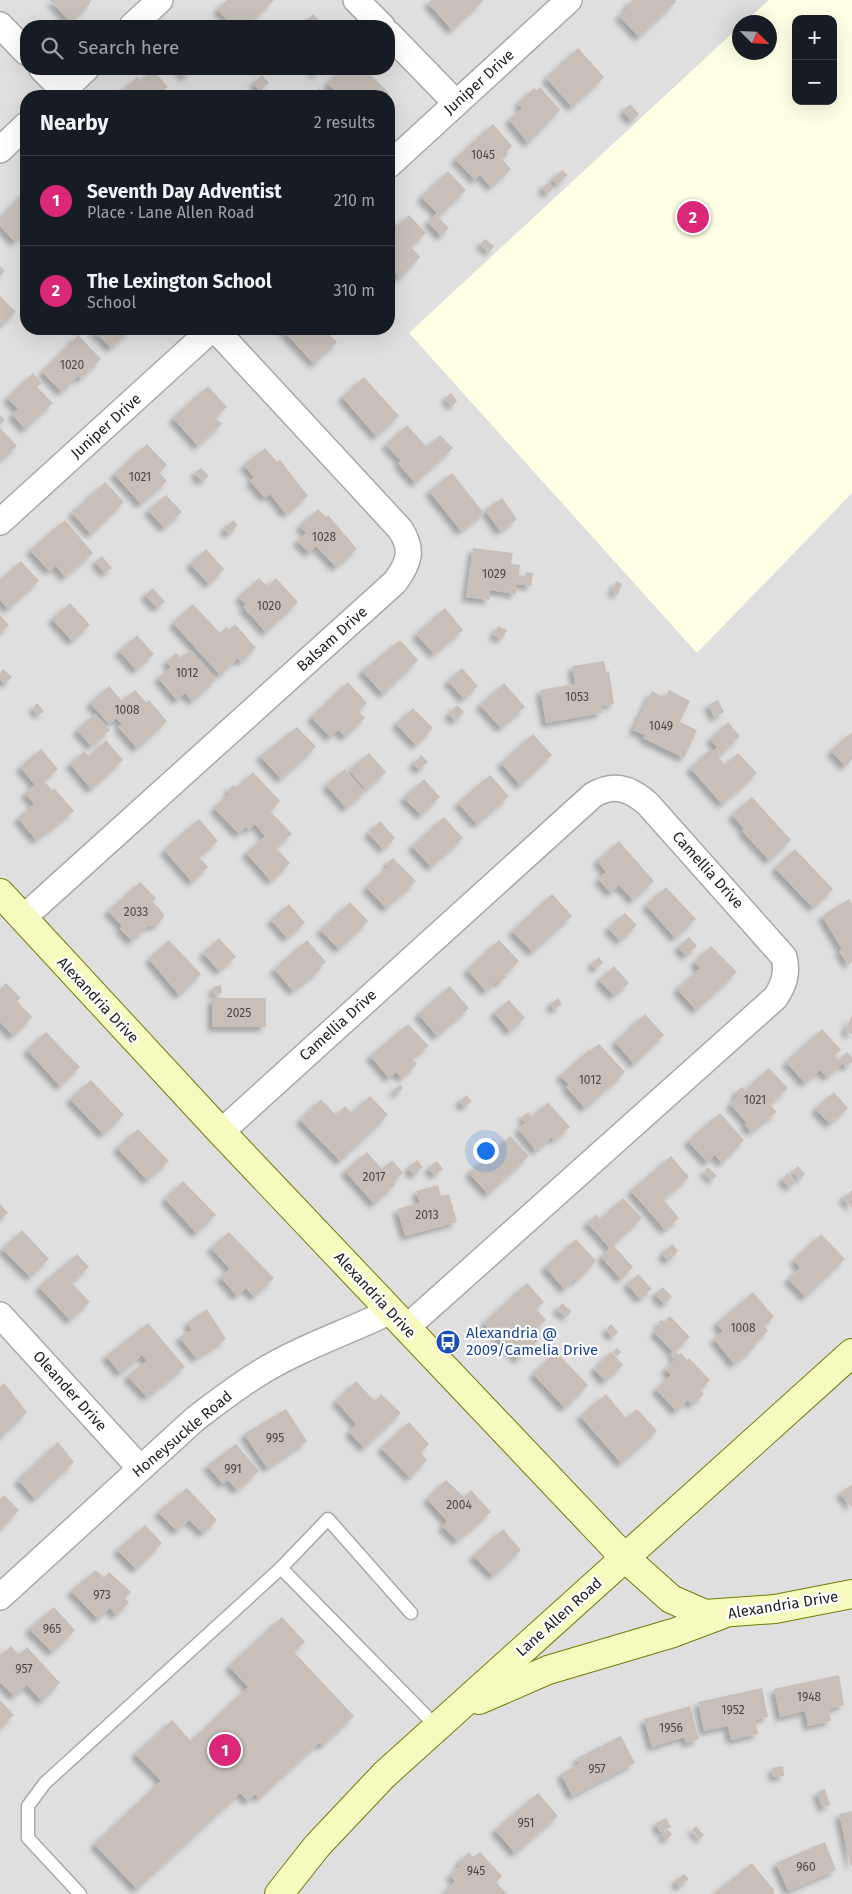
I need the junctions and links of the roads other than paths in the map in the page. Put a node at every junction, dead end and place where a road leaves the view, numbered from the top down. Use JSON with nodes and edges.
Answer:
{"nodes":[{"id":1,"x":160,"y":0,"type":"edge"},
{"id":2,"x":356,"y":0,"type":"edge"},
{"id":3,"x":569,"y":0,"type":"edge"},
{"id":4,"x":138,"y":20,"type":"edge"},
{"id":5,"x":376,"y":20,"type":"edge"},
{"id":6,"x":0,"y":25,"type":"edge"},
{"id":7,"x":395,"y":40,"type":"edge"},
{"id":8,"x":20,"y":46,"type":"edge"},
{"id":9,"x":46,"y":75,"type":"edge"},
{"id":10,"x":80,"y":75,"type":"edge"},
{"id":11,"x":58,"y":90,"type":"edge"},
{"id":12,"x":63,"y":90,"type":"edge"},
{"id":13,"x":456,"y":103,"type":"junction"},
{"id":14,"x":20,"y":131,"type":"edge"},
{"id":15,"x":0,"y":150,"type":"edge"},
{"id":16,"x":395,"y":159,"type":"edge"},
{"id":17,"x":207,"y":335,"type":"edge"},
{"id":18,"x":220,"y":335,"type":"edge"},
{"id":19,"x":0,"y":522,"type":"edge"},
{"id":20,"x":0,"y":893,"type":"edge"},
{"id":21,"x":24,"y":918,"type":"junction"},
{"id":22,"x":221,"y":1132,"type":"junction"},
{"id":23,"x":0,"y":1315,"type":"edge"},
{"id":24,"x":399,"y":1319,"type":"junction"},
{"id":25,"x":852,"y":1353,"type":"edge"},
{"id":26,"x":140,"y":1468,"type":"junction"},
{"id":27,"x":624,"y":1557,"type":"junction"},
{"id":28,"x":281,"y":1568,"type":"junction"},
{"id":29,"x":852,"y":1594,"type":"edge"},
{"id":30,"x":0,"y":1597,"type":"edge"},
{"id":31,"x":411,"y":1614,"type":"dead end"},
{"id":32,"x":722,"y":1614,"type":"junction"},
{"id":33,"x":457,"y":1709,"type":"junction"},
{"id":34,"x":436,"y":1728,"type":"junction"},
{"id":35,"x":80,"y":1894,"type":"edge"},
{"id":36,"x":279,"y":1894,"type":"edge"}],
"edges":[{"from":1,"to":4,"type":"street"},
{"from":2,"to":5,"type":"street"},
{"from":3,"to":13,"type":"street","name":"Juniper Drive"},
{"from":6,"to":8,"type":"street"},
{"from":7,"to":13,"type":"street"},
{"from":9,"to":11,"type":"street"},
{"from":10,"to":12,"type":"street"},
{"from":13,"to":16,"type":"street","name":"Juniper Drive"},
{"from":14,"to":15,"type":"street"},
{"from":17,"to":19,"type":"street","name":"Juniper Drive"},
{"from":18,"to":21,"type":"street","name":"Balsam Drive"},
{"from":20,"to":21,"type":"street","name":"Alexandria Drive"},
{"from":21,"to":22,"type":"street","name":"Alexandria Drive"},
{"from":22,"to":24,"type":"street","name":"Alexandria Drive"},
{"from":22,"to":24,"type":"street","name":"Camellia Drive"},
{"from":23,"to":26,"type":"street","name":"Oleander Drive"},
{"from":24,"to":26,"type":"street","name":"Honeysuckle Road"},
{"from":24,"to":27,"type":"street","name":"Alexandria Drive"},
{"from":25,"to":27,"type":"street","name":"Lane Allen Road"},
{"from":26,"to":30,"type":"street","name":"Honeysuckle Road"},
{"from":27,"to":32,"type":"street","name":"Alexandria Drive"},
{"from":27,"to":33,"type":"street","name":"Lane Allen Road"},
{"from":28,"to":31,"type":"lane"},
{"from":28,"to":34,"type":"lane"},
{"from":28,"to":35,"type":"lane"},
{"from":29,"to":32,"type":"street","name":"Alexandria Drive"},
{"from":32,"to":33,"type":"street"},
{"from":33,"to":34,"type":"street","name":"Lane Allen Road"},
{"from":34,"to":36,"type":"street","name":"Lane Allen Road"}]}
